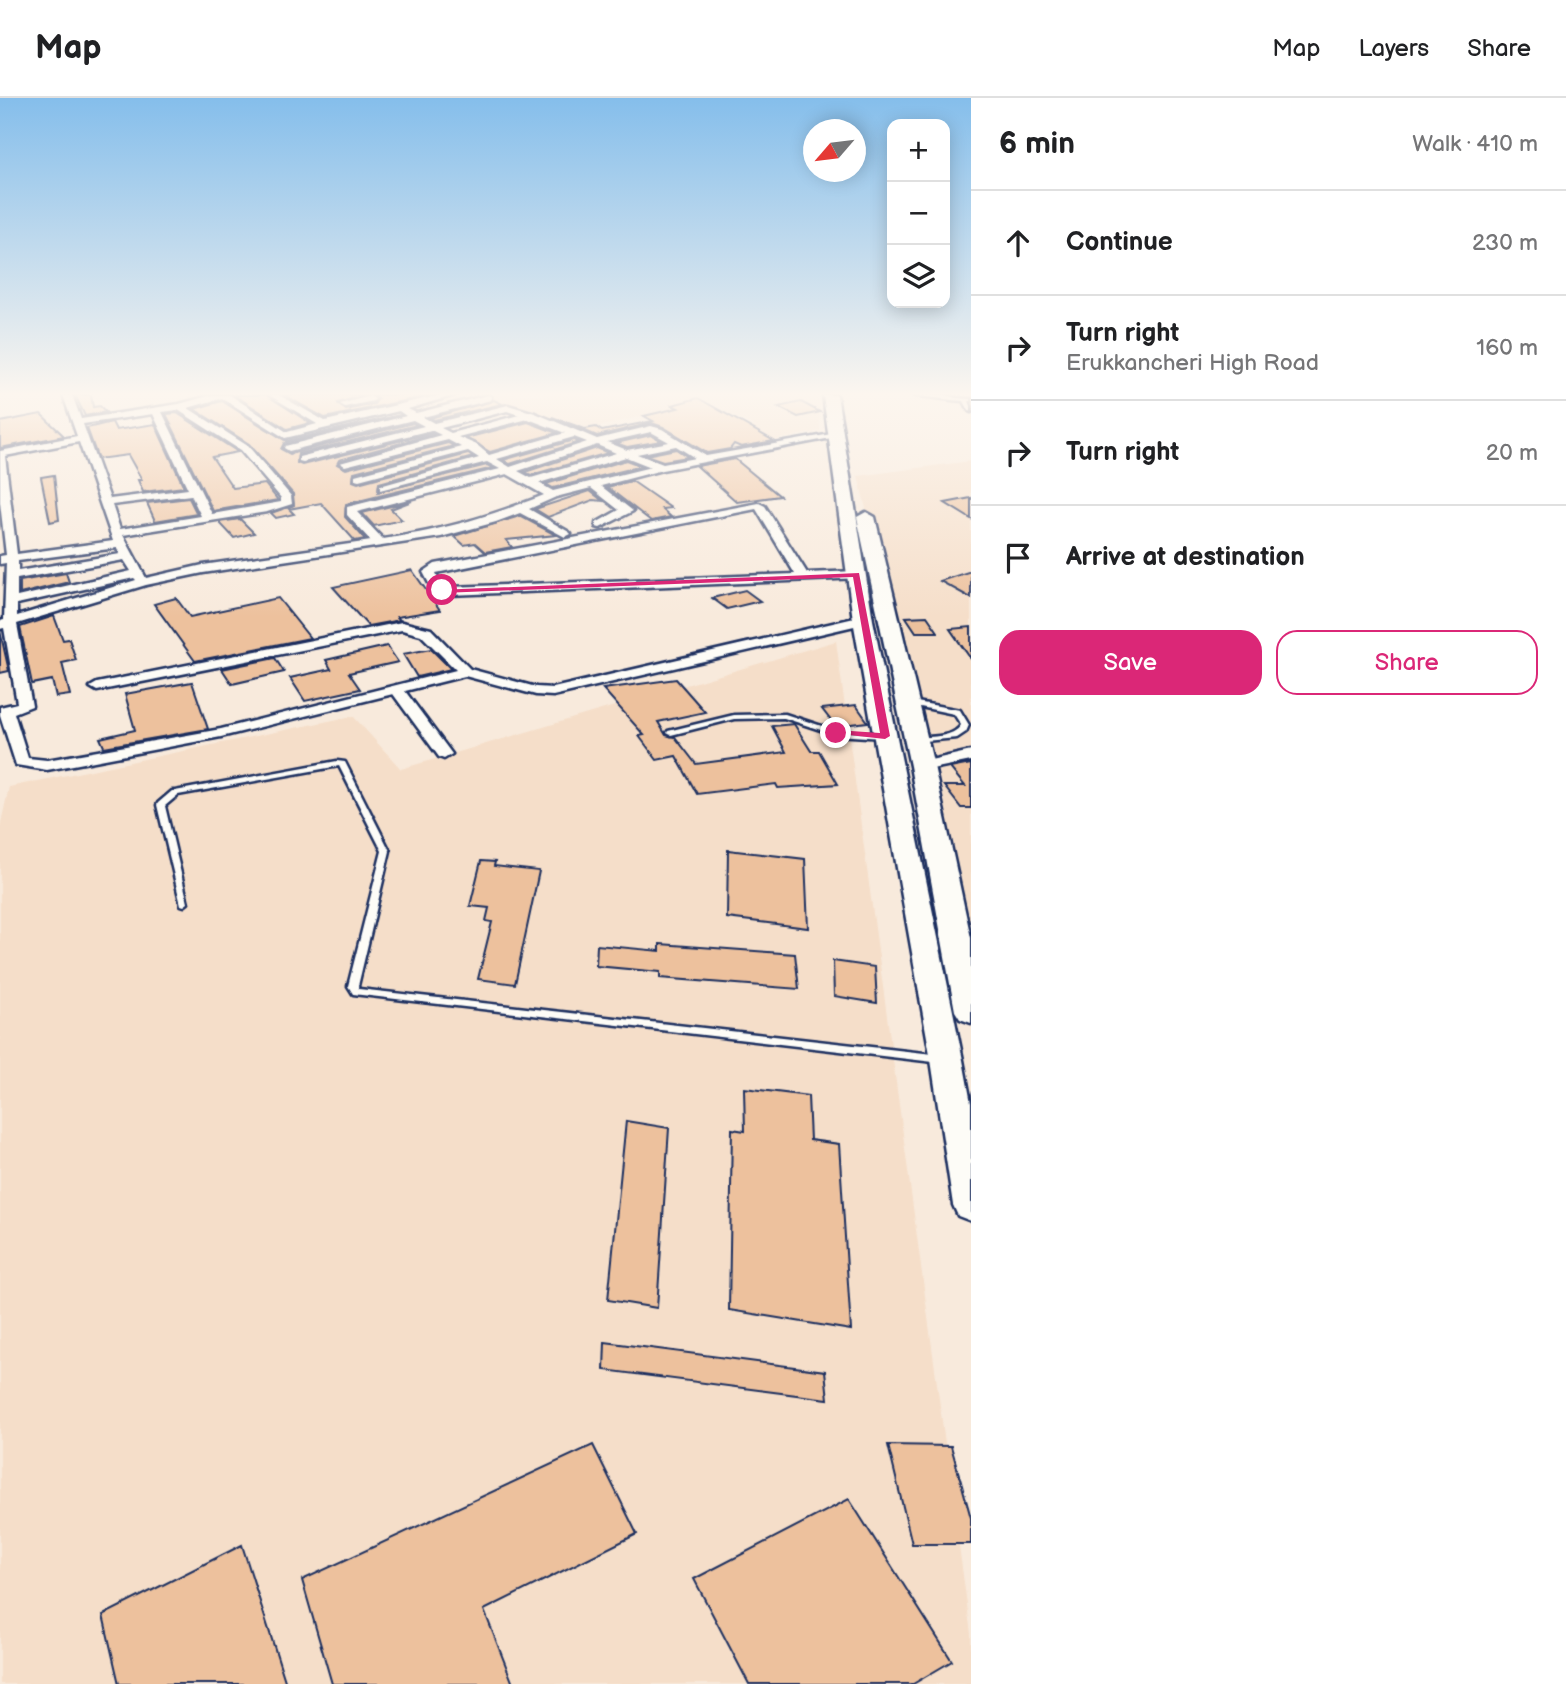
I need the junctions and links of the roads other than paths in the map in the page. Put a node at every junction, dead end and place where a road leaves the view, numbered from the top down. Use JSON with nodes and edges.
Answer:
{"nodes":[{"id":1,"x":1,"y":469,"type":"edge"},
{"id":2,"x":94,"y":469,"type":"edge"},
{"id":3,"x":186,"y":469,"type":"edge"},
{"id":4,"x":262,"y":469,"type":"edge"},
{"id":5,"x":389,"y":469,"type":"edge"},
{"id":6,"x":455,"y":469,"type":"edge"},
{"id":7,"x":513,"y":469,"type":"edge"},
{"id":8,"x":573,"y":469,"type":"edge"},
{"id":9,"x":654,"y":469,"type":"edge"},
{"id":10,"x":844,"y":469,"type":"edge"},
{"id":11,"x":851,"y":469,"type":"edge"},
{"id":12,"x":510,"y":470,"type":"junction"},
{"id":13,"x":359,"y":477,"type":"dead end"},
{"id":14,"x":530,"y":482,"type":"junction"},
{"id":15,"x":594,"y":485,"type":"junction"},
{"id":16,"x":384,"y":488,"type":"dead end"},
{"id":17,"x":194,"y":491,"type":"junction"},
{"id":18,"x":552,"y":495,"type":"junction"},
{"id":19,"x":106,"y":503,"type":"junction"},
{"id":20,"x":518,"y":507,"type":"junction"},
{"id":21,"x":208,"y":518,"type":"junction"},
{"id":22,"x":600,"y":525,"type":"dead end"},
{"id":23,"x":565,"y":534,"type":"dead end"},
{"id":24,"x":118,"y":538,"type":"junction"},
{"id":25,"x":381,"y":544,"type":"junction"},
{"id":26,"x":862,"y":548,"type":"junction"},
{"id":27,"x":128,"y":556,"type":"junction"},
{"id":28,"x":6,"y":559,"type":"edge"},
{"id":29,"x":802,"y":575,"type":"junction"},
{"id":30,"x":856,"y":575,"type":"junction"},
{"id":31,"x":12,"y":576,"type":"junction"},
{"id":32,"x":140,"y":577,"type":"junction"},
{"id":33,"x":11,"y":601,"type":"junction"},
{"id":34,"x":863,"y":620,"type":"junction"},
{"id":35,"x":5,"y":624,"type":"edge"},
{"id":36,"x":465,"y":672,"type":"junction"},
{"id":37,"x":97,"y":687,"type":"dead end"},
{"id":38,"x":397,"y":690,"type":"junction"},
{"id":39,"x":907,"y":702,"type":"junction"},
{"id":40,"x":3,"y":711,"type":"edge"},
{"id":41,"x":671,"y":733,"type":"dead end"},
{"id":42,"x":885,"y":736,"type":"junction"},
{"id":43,"x":916,"y":740,"type":"junction"},
{"id":44,"x":444,"y":754,"type":"dead end"},
{"id":45,"x":971,"y":756,"type":"edge"},
{"id":46,"x":922,"y":766,"type":"junction"},
{"id":47,"x":184,"y":903,"type":"dead end"},
{"id":48,"x":971,"y":1011,"type":"edge"},
{"id":49,"x":947,"y":1060,"type":"junction"},
{"id":50,"x":971,"y":1205,"type":"edge"}],
"edges":[{"from":1,"to":28,"type":"street"},
{"from":2,"to":19,"type":"street"},
{"from":3,"to":17,"type":"street"},
{"from":4,"to":21,"type":"street"},
{"from":5,"to":13,"type":"street"},
{"from":6,"to":16,"type":"street"},
{"from":7,"to":12,"type":"street"},
{"from":8,"to":14,"type":"street"},
{"from":9,"to":15,"type":"street"},
{"from":10,"to":26,"type":"main road"},
{"from":11,"to":26,"type":"main road"},
{"from":12,"to":14,"type":"street"},
{"from":12,"to":25,"type":"street"},
{"from":14,"to":18,"type":"street"},
{"from":15,"to":18,"type":"street"},
{"from":15,"to":22,"type":"street"},
{"from":17,"to":19,"type":"street"},
{"from":17,"to":21,"type":"street"},
{"from":18,"to":20,"type":"street"},
{"from":19,"to":24,"type":"street"},
{"from":20,"to":23,"type":"street"},
{"from":20,"to":25,"type":"street"},
{"from":21,"to":24,"type":"street"},
{"from":24,"to":27,"type":"street"},
{"from":24,"to":28,"type":"street"},
{"from":25,"to":32,"type":"street"},
{"from":26,"to":30,"type":"main road"},
{"from":26,"to":39,"type":"main road"},
{"from":27,"to":31,"type":"street"},
{"from":27,"to":32,"type":"street"},
{"from":28,"to":31,"type":"street"},
{"from":29,"to":29,"type":"street"},
{"from":29,"to":30,"type":"street"},
{"from":30,"to":34,"type":"main road"},
{"from":31,"to":33,"type":"street"},
{"from":32,"to":33,"type":"street"},
{"from":32,"to":35,"type":"street"},
{"from":33,"to":35,"type":"street"},
{"from":34,"to":36,"type":"street"},
{"from":34,"to":42,"type":"main road"},
{"from":35,"to":40,"type":"street"},
{"from":36,"to":37,"type":"street"},
{"from":36,"to":38,"type":"street"},
{"from":38,"to":40,"type":"street"},
{"from":38,"to":44,"type":"street"},
{"from":39,"to":43,"type":"main road"},
{"from":39,"to":43,"type":"lane"},
{"from":41,"to":42,"type":"lane"},
{"from":42,"to":49,"type":"main road"},
{"from":43,"to":46,"type":"main road"},
{"from":45,"to":46,"type":"street"},
{"from":46,"to":48,"type":"main road"},
{"from":47,"to":49,"type":"lane"},
{"from":49,"to":50,"type":"main road"}]}
